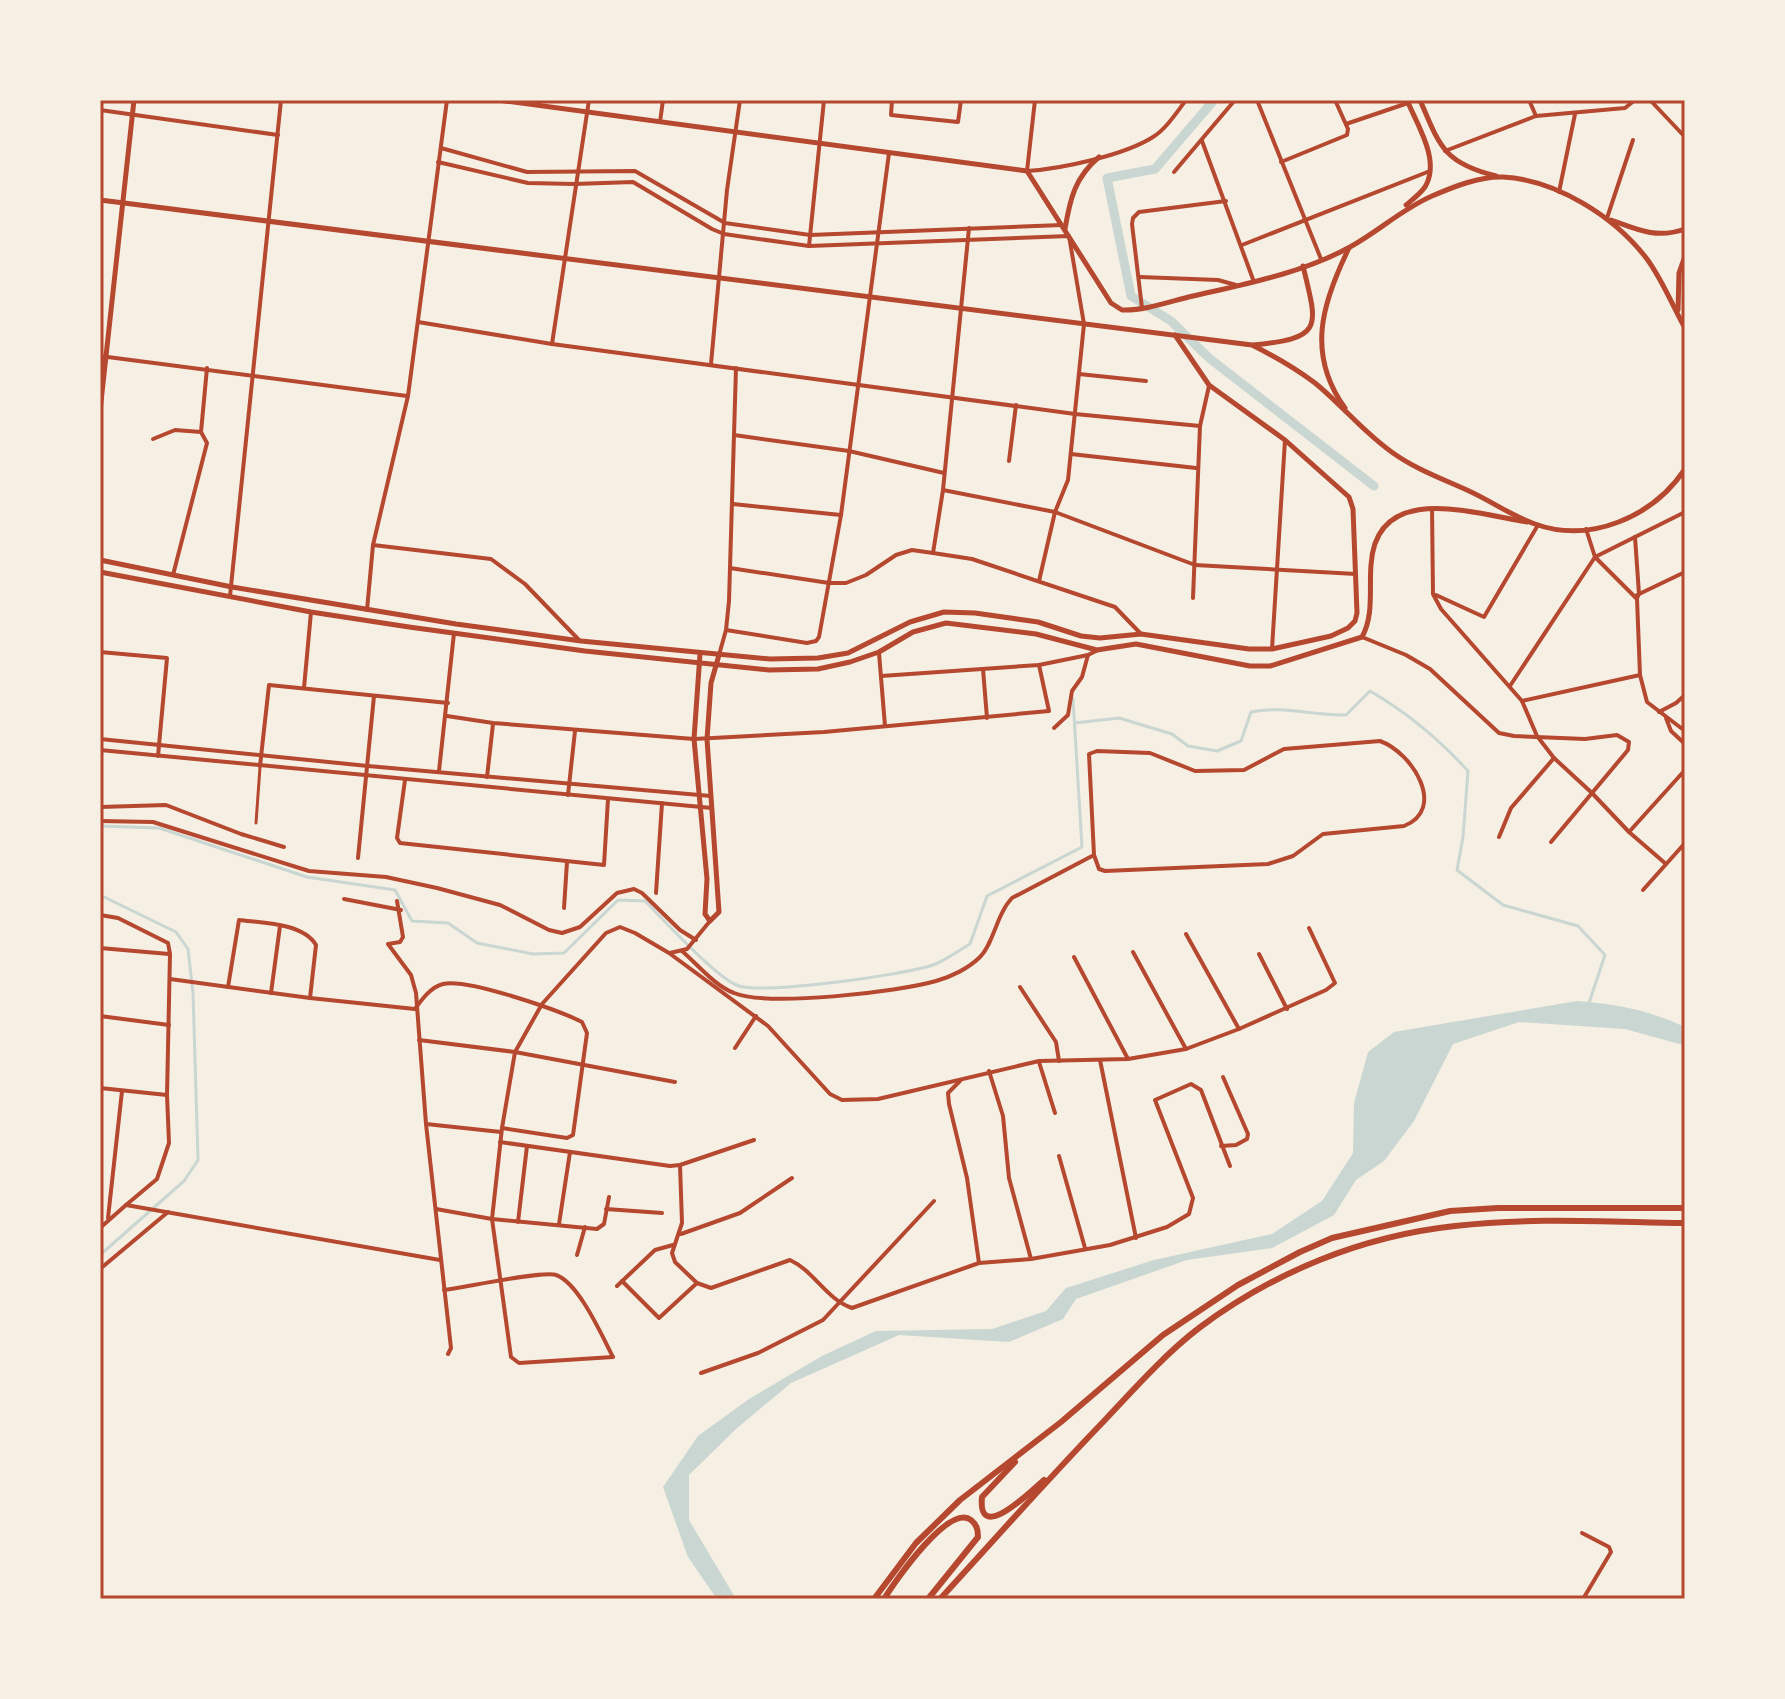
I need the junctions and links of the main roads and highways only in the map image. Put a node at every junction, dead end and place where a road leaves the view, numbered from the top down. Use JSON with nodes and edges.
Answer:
{"nodes":[{"id":1,"x":1685,"y":1208,"type":"edge"},
{"id":2,"x":1685,"y":1223,"type":"edge"},
{"id":3,"x":1035,"y":1443,"type":"junction"},
{"id":4,"x":1064,"y":1463,"type":"junction"},
{"id":5,"x":874,"y":1599,"type":"edge"},
{"id":6,"x":884,"y":1599,"type":"edge"},
{"id":7,"x":928,"y":1599,"type":"edge"},
{"id":8,"x":940,"y":1599,"type":"edge"}],
"edges":[{"from":1,"to":3,"type":"highway"},
{"from":2,"to":4,"type":"highway"},
{"from":3,"to":4,"type":"highway"},
{"from":3,"to":5,"type":"highway"},
{"from":4,"to":8,"type":"highway"},
{"from":6,"to":7,"type":"highway"}]}
